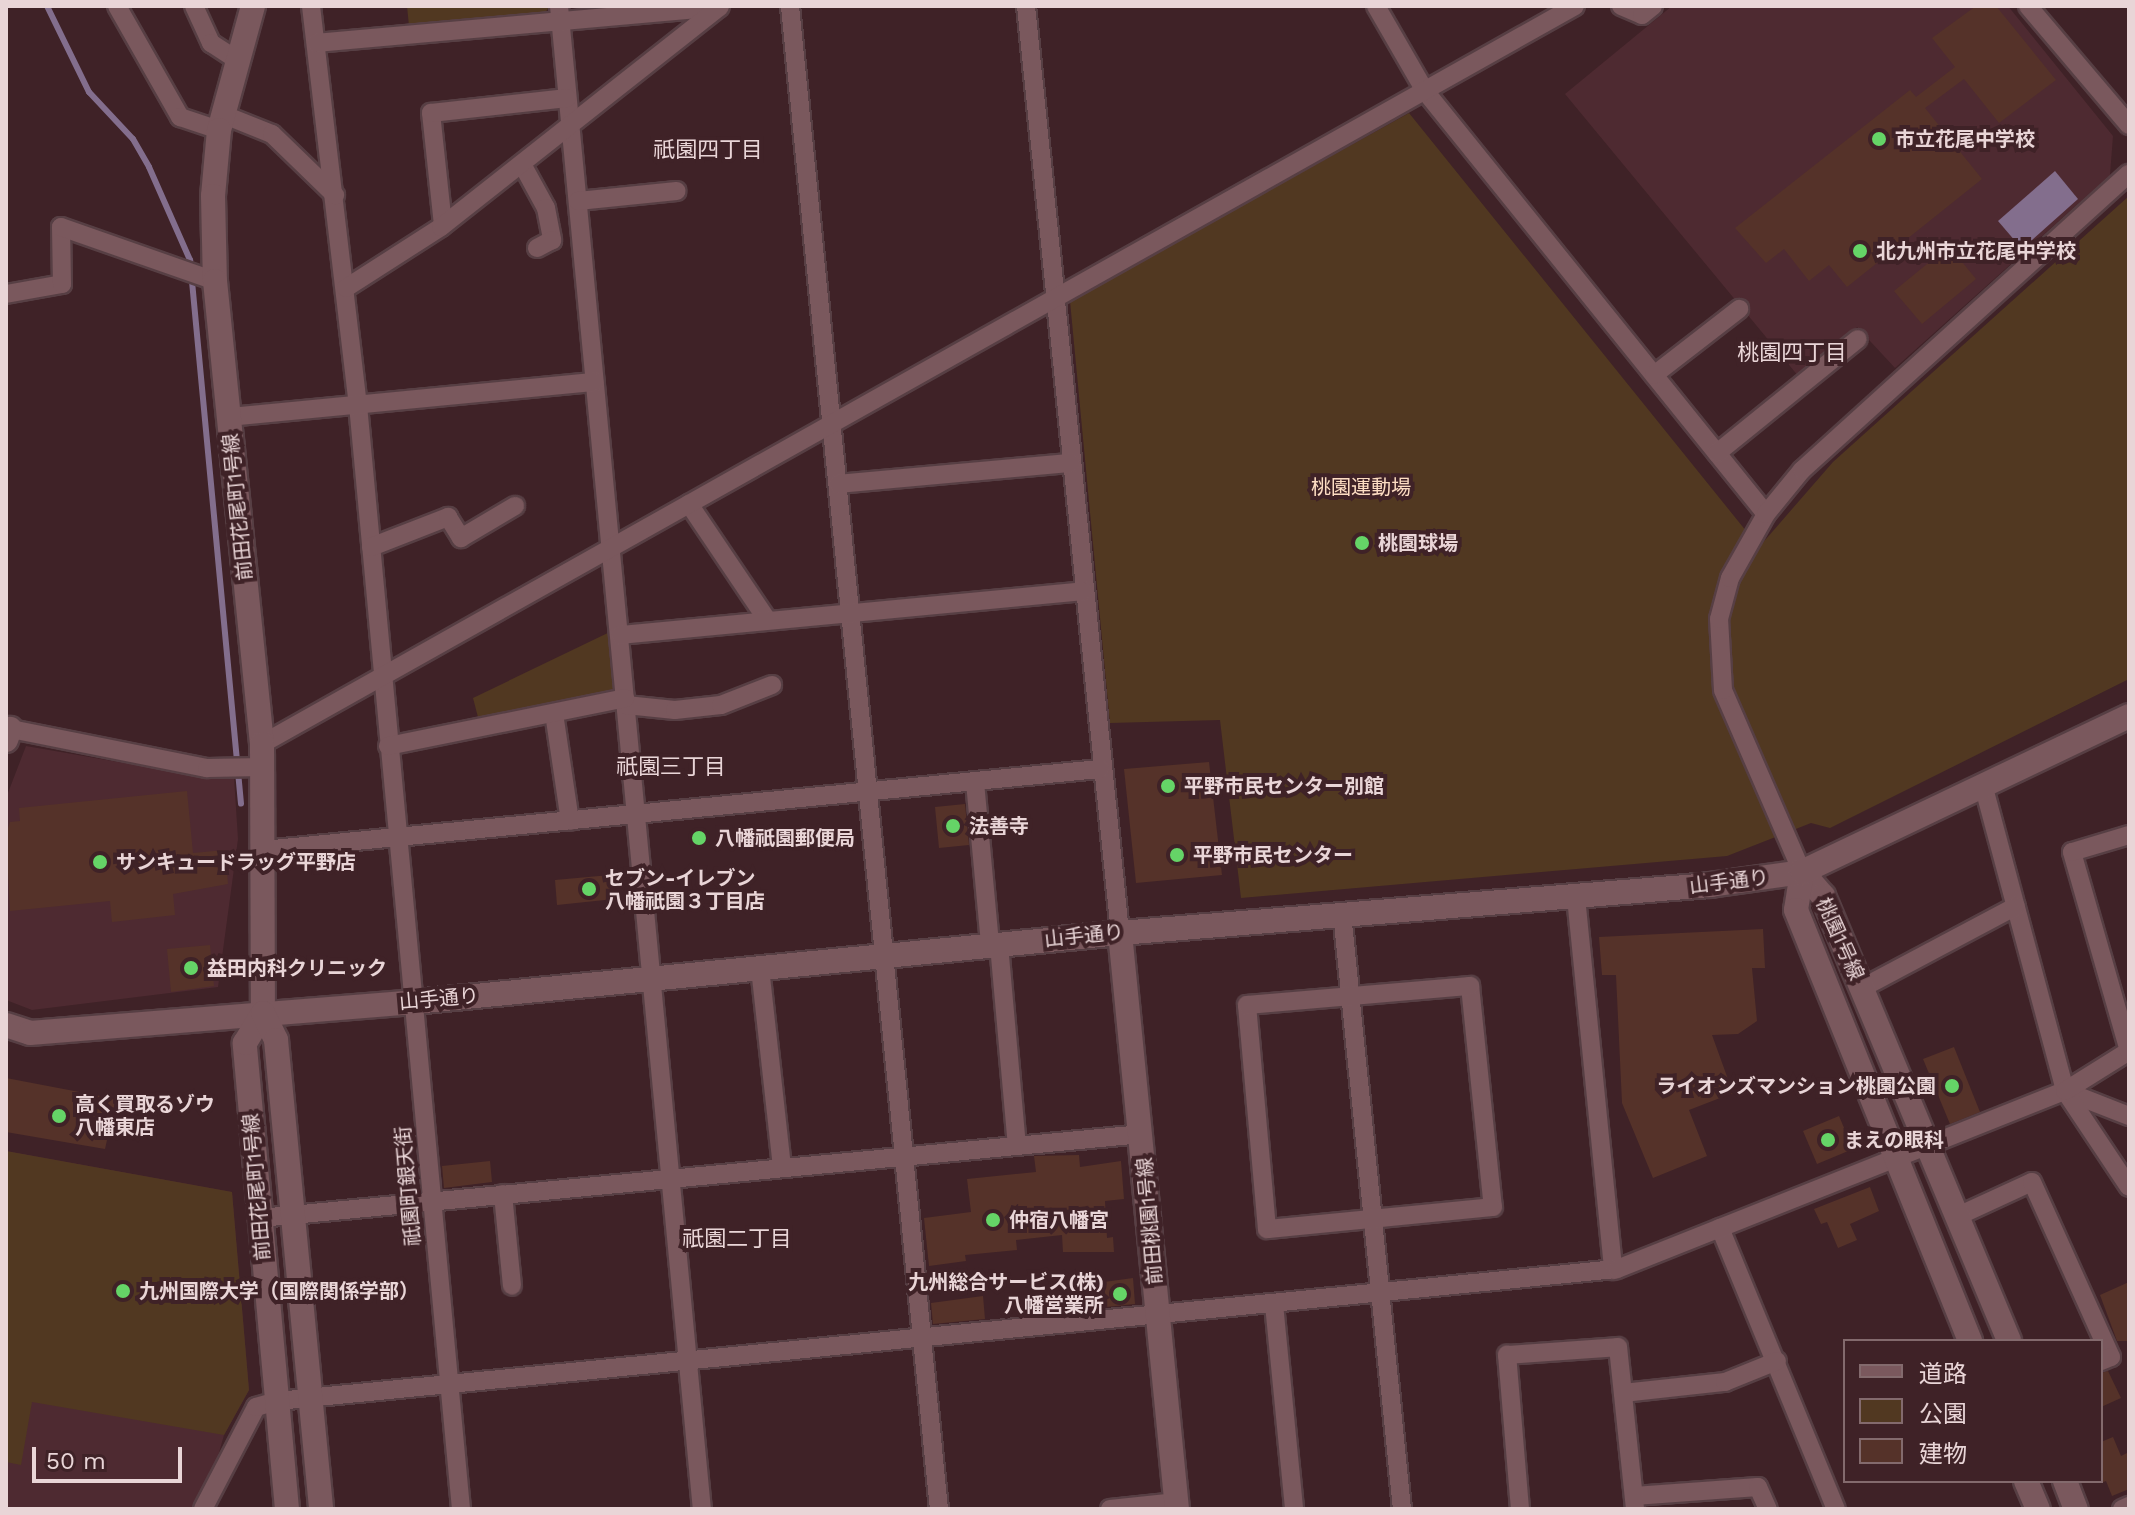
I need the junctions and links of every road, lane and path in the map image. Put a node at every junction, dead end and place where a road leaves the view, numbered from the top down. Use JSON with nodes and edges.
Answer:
{"nodes":[{"id":1,"x":117,"y":6,"type":"edge"},
{"id":2,"x":194,"y":6,"type":"edge"},
{"id":3,"x":253,"y":6,"type":"edge"},
{"id":4,"x":311,"y":6,"type":"edge"},
{"id":5,"x":726,"y":6,"type":"edge"},
{"id":6,"x":790,"y":6,"type":"edge"},
{"id":7,"x":1026,"y":6,"type":"edge"},
{"id":8,"x":1376,"y":6,"type":"edge"},
{"id":9,"x":1575,"y":6,"type":"edge"},
{"id":10,"x":1621,"y":6,"type":"edge"},
{"id":11,"x":1653,"y":6,"type":"edge"},
{"id":12,"x":2028,"y":6,"type":"edge"},
{"id":13,"x":720,"y":7,"type":"edge"},
{"id":14,"x":560,"y":12,"type":"edge"},
{"id":15,"x":316,"y":43,"type":"junction"},
{"id":16,"x":236,"y":59,"type":"junction"},
{"id":17,"x":1425,"y":91,"type":"junction"},
{"id":18,"x":567,"y":98,"type":"junction"},
{"id":19,"x":220,"y":122,"type":"junction"},
{"id":20,"x":2129,"y":125,"type":"edge"},
{"id":21,"x":571,"y":127,"type":"junction"},
{"id":22,"x":522,"y":164,"type":"junction"},
{"id":23,"x":2129,"y":174,"type":"edge"},
{"id":24,"x":676,"y":191,"type":"dead end"},
{"id":25,"x":335,"y":195,"type":"junction"},
{"id":26,"x":578,"y":201,"type":"junction"},
{"id":27,"x":443,"y":225,"type":"junction"},
{"id":28,"x":537,"y":248,"type":"dead end"},
{"id":29,"x":199,"y":275,"type":"junction"},
{"id":30,"x":346,"y":288,"type":"junction"},
{"id":31,"x":6,"y":294,"type":"edge"},
{"id":32,"x":1056,"y":297,"type":"junction"},
{"id":33,"x":1739,"y":309,"type":"dead end"},
{"id":34,"x":1858,"y":339,"type":"dead end"},
{"id":35,"x":1654,"y":375,"type":"junction"},
{"id":36,"x":594,"y":382,"type":"junction"},
{"id":37,"x":358,"y":405,"type":"junction"},
{"id":38,"x":229,"y":417,"type":"junction"},
{"id":39,"x":832,"y":421,"type":"junction"},
{"id":40,"x":1717,"y":453,"type":"junction"},
{"id":41,"x":1071,"y":463,"type":"junction"},
{"id":42,"x":838,"y":484,"type":"junction"},
{"id":43,"x":689,"y":504,"type":"junction"},
{"id":44,"x":515,"y":506,"type":"dead end"},
{"id":45,"x":1766,"y":514,"type":"junction"},
{"id":46,"x":371,"y":547,"type":"junction"},
{"id":47,"x":613,"y":547,"type":"junction"},
{"id":48,"x":1083,"y":591,"type":"junction"},
{"id":49,"x":850,"y":612,"type":"junction"},
{"id":50,"x":766,"y":618,"type":"junction"},
{"id":51,"x":620,"y":635,"type":"junction"},
{"id":52,"x":382,"y":676,"type":"junction"},
{"id":53,"x":772,"y":685,"type":"dead end"},
{"id":54,"x":626,"y":702,"type":"junction"},
{"id":55,"x":554,"y":713,"type":"junction"},
{"id":56,"x":2129,"y":716,"type":"edge"},
{"id":57,"x":7,"y":732,"type":"edge"},
{"id":58,"x":388,"y":746,"type":"junction"},
{"id":59,"x":250,"y":761,"type":"junction"},
{"id":60,"x":1100,"y":769,"type":"junction"},
{"id":61,"x":975,"y":782,"type":"junction"},
{"id":62,"x":1984,"y":788,"type":"junction"},
{"id":63,"x":867,"y":794,"type":"junction"},
{"id":64,"x":637,"y":815,"type":"junction"},
{"id":65,"x":570,"y":821,"type":"junction"},
{"id":66,"x":2129,"y":835,"type":"edge"},
{"id":67,"x":396,"y":838,"type":"junction"},
{"id":68,"x":263,"y":850,"type":"junction"},
{"id":69,"x":1802,"y":872,"type":"junction"},
{"id":70,"x":1576,"y":897,"type":"junction"},
{"id":71,"x":2016,"y":906,"type":"junction"},
{"id":72,"x":1342,"y":913,"type":"junction"},
{"id":73,"x":1120,"y":933,"type":"junction"},
{"id":74,"x":994,"y":945,"type":"junction"},
{"id":75,"x":881,"y":956,"type":"junction"},
{"id":76,"x":760,"y":968,"type":"junction"},
{"id":77,"x":654,"y":978,"type":"junction"},
{"id":78,"x":1862,"y":988,"type":"junction"},
{"id":79,"x":1351,"y":996,"type":"junction"},
{"id":80,"x":414,"y":1002,"type":"junction"},
{"id":81,"x":263,"y":1013,"type":"junction"},
{"id":82,"x":6,"y":1025,"type":"edge"},
{"id":83,"x":2129,"y":1051,"type":"edge"},
{"id":84,"x":2065,"y":1091,"type":"junction"},
{"id":85,"x":2129,"y":1116,"type":"edge"},
{"id":86,"x":1142,"y":1134,"type":"junction"},
{"id":87,"x":1017,"y":1145,"type":"junction"},
{"id":88,"x":1928,"y":1146,"type":"junction"},
{"id":89,"x":902,"y":1156,"type":"junction"},
{"id":90,"x":1897,"y":1156,"type":"junction"},
{"id":91,"x":782,"y":1168,"type":"junction"},
{"id":92,"x":672,"y":1179,"type":"junction"},
{"id":93,"x":2129,"y":1187,"type":"edge"},
{"id":94,"x":503,"y":1194,"type":"junction"},
{"id":95,"x":432,"y":1202,"type":"junction"},
{"id":96,"x":293,"y":1214,"type":"junction"},
{"id":97,"x":1958,"y":1216,"type":"junction"},
{"id":98,"x":260,"y":1218,"type":"junction"},
{"id":99,"x":1372,"y":1219,"type":"junction"},
{"id":100,"x":1720,"y":1228,"type":"junction"},
{"id":101,"x":1613,"y":1270,"type":"junction"},
{"id":102,"x":512,"y":1286,"type":"dead end"},
{"id":103,"x":1381,"y":1291,"type":"junction"},
{"id":104,"x":1274,"y":1304,"type":"junction"},
{"id":105,"x":1159,"y":1313,"type":"junction"},
{"id":106,"x":923,"y":1336,"type":"junction"},
{"id":107,"x":1969,"y":1339,"type":"edge"},
{"id":108,"x":2008,"y":1339,"type":"edge"},
{"id":109,"x":2103,"y":1339,"type":"edge"},
{"id":110,"x":2103,"y":1339,"type":"edge"},
{"id":111,"x":689,"y":1360,"type":"junction"},
{"id":112,"x":2103,"y":1360,"type":"edge"},
{"id":113,"x":1777,"y":1361,"type":"junction"},
{"id":114,"x":449,"y":1388,"type":"junction"},
{"id":115,"x":1623,"y":1393,"type":"junction"},
{"id":116,"x":311,"y":1398,"type":"junction"},
{"id":117,"x":277,"y":1401,"type":"junction"},
{"id":118,"x":2027,"y":1483,"type":"edge"},
{"id":119,"x":2066,"y":1483,"type":"edge"},
{"id":120,"x":1634,"y":1502,"type":"edge"},
{"id":121,"x":1177,"y":1506,"type":"edge"},
{"id":122,"x":2129,"y":1506,"type":"edge"},
{"id":123,"x":203,"y":1509,"type":"edge"},
{"id":124,"x":287,"y":1509,"type":"edge"},
{"id":125,"x":321,"y":1509,"type":"edge"},
{"id":126,"x":461,"y":1509,"type":"edge"},
{"id":127,"x":702,"y":1509,"type":"edge"},
{"id":128,"x":939,"y":1509,"type":"edge"},
{"id":129,"x":1110,"y":1509,"type":"edge"},
{"id":130,"x":1294,"y":1509,"type":"edge"},
{"id":131,"x":1402,"y":1509,"type":"edge"},
{"id":132,"x":1520,"y":1509,"type":"edge"},
{"id":133,"x":1768,"y":1509,"type":"edge"},
{"id":134,"x":1836,"y":1509,"type":"edge"},
{"id":135,"x":2038,"y":1509,"type":"edge"},
{"id":136,"x":2076,"y":1509,"type":"edge"},
{"id":137,"x":2122,"y":1509,"type":"edge"}],
"edges":[{"from":1,"to":19,"type":"street"},
{"from":2,"to":16,"type":"street"},
{"from":3,"to":16,"type":"street","name":"前田花尾町1号線"},
{"from":4,"to":15,"type":"street","name":"祇園町銀天街"},
{"from":5,"to":13,"type":"street"},
{"from":6,"to":39,"type":"street"},
{"from":7,"to":32,"type":"street"},
{"from":8,"to":17,"type":"street"},
{"from":9,"to":17,"type":"street"},
{"from":10,"to":11,"type":"street"},
{"from":12,"to":20,"type":"street"},
{"from":13,"to":14,"type":"street"},
{"from":13,"to":21,"type":"street"},
{"from":14,"to":15,"type":"street"},
{"from":14,"to":18,"type":"street"},
{"from":15,"to":25,"type":"street","name":"祇園町銀天街"},
{"from":16,"to":19,"type":"street","name":"前田花尾町1号線"},
{"from":17,"to":32,"type":"street"},
{"from":17,"to":35,"type":"street"},
{"from":18,"to":21,"type":"street"},
{"from":18,"to":27,"type":"street"},
{"from":19,"to":25,"type":"street"},
{"from":19,"to":29,"type":"street","name":"前田花尾町1号線"},
{"from":21,"to":22,"type":"street"},
{"from":21,"to":26,"type":"street"},
{"from":22,"to":27,"type":"street"},
{"from":22,"to":28,"type":"street"},
{"from":23,"to":45,"type":"street"},
{"from":24,"to":26,"type":"street"},
{"from":25,"to":30,"type":"street","name":"祇園町銀天街"},
{"from":26,"to":36,"type":"street"},
{"from":27,"to":30,"type":"street"},
{"from":29,"to":31,"type":"street"},
{"from":29,"to":38,"type":"street","name":"前田花尾町1号線"},
{"from":30,"to":37,"type":"street","name":"祇園町銀天街"},
{"from":32,"to":39,"type":"street"},
{"from":32,"to":41,"type":"street"},
{"from":33,"to":35,"type":"street"},
{"from":34,"to":40,"type":"street"},
{"from":35,"to":40,"type":"street"},
{"from":36,"to":37,"type":"street"},
{"from":36,"to":47,"type":"street"},
{"from":37,"to":38,"type":"street"},
{"from":37,"to":46,"type":"street","name":"祇園町銀天街"},
{"from":38,"to":59,"type":"street","name":"前田花尾町1号線"},
{"from":39,"to":42,"type":"street"},
{"from":39,"to":43,"type":"street"},
{"from":40,"to":45,"type":"street"},
{"from":41,"to":42,"type":"street"},
{"from":41,"to":48,"type":"street"},
{"from":42,"to":49,"type":"street"},
{"from":43,"to":47,"type":"street"},
{"from":43,"to":50,"type":"street"},
{"from":44,"to":46,"type":"street"},
{"from":45,"to":69,"type":"street"},
{"from":46,"to":52,"type":"street","name":"祇園町銀天街"},
{"from":47,"to":51,"type":"street"},
{"from":47,"to":52,"type":"street"},
{"from":48,"to":49,"type":"street"},
{"from":48,"to":60,"type":"street"},
{"from":49,"to":50,"type":"street"},
{"from":49,"to":63,"type":"street"},
{"from":50,"to":51,"type":"street"},
{"from":51,"to":54,"type":"street"},
{"from":52,"to":58,"type":"street","name":"祇園町銀天街"},
{"from":52,"to":59,"type":"street"},
{"from":53,"to":54,"type":"street"},
{"from":54,"to":55,"type":"street"},
{"from":54,"to":64,"type":"street"},
{"from":55,"to":58,"type":"street"},
{"from":55,"to":65,"type":"street"},
{"from":56,"to":62,"type":"street","name":"山手通り"},
{"from":57,"to":59,"type":"street"},
{"from":58,"to":67,"type":"street","name":"祇園町銀天街"},
{"from":59,"to":68,"type":"street","name":"前田花尾町1号線"},
{"from":60,"to":61,"type":"street"},
{"from":60,"to":73,"type":"street"},
{"from":61,"to":63,"type":"street"},
{"from":61,"to":74,"type":"street"},
{"from":62,"to":69,"type":"street","name":"山手通り"},
{"from":62,"to":71,"type":"street"},
{"from":63,"to":64,"type":"street"},
{"from":63,"to":75,"type":"street"},
{"from":64,"to":65,"type":"street"},
{"from":64,"to":77,"type":"street"},
{"from":65,"to":67,"type":"street"},
{"from":66,"to":83,"type":"street"},
{"from":67,"to":68,"type":"street"},
{"from":67,"to":80,"type":"street","name":"祇園町銀天街"},
{"from":68,"to":81,"type":"street","name":"前田花尾町1号線"},
{"from":69,"to":70,"type":"street","name":"山手通り"},
{"from":69,"to":78,"type":"street","name":"桃園1号線"},
{"from":69,"to":90,"type":"street","name":"桃園1号線"},
{"from":70,"to":72,"type":"street","name":"山手通り"},
{"from":70,"to":101,"type":"street"},
{"from":71,"to":78,"type":"street"},
{"from":71,"to":84,"type":"street"},
{"from":72,"to":73,"type":"street","name":"山手通り"},
{"from":72,"to":79,"type":"street"},
{"from":73,"to":74,"type":"street","name":"山手通り"},
{"from":73,"to":86,"type":"street","name":"前田桃園1号線"},
{"from":74,"to":75,"type":"street","name":"山手通り"},
{"from":74,"to":87,"type":"street"},
{"from":75,"to":76,"type":"street","name":"山手通り"},
{"from":75,"to":89,"type":"street"},
{"from":76,"to":77,"type":"street","name":"山手通り"},
{"from":76,"to":91,"type":"street"},
{"from":77,"to":80,"type":"street","name":"山手通り"},
{"from":77,"to":92,"type":"street"},
{"from":78,"to":88,"type":"street","name":"桃園1号線"},
{"from":79,"to":99,"type":"street"},
{"from":79,"to":99,"type":"street"},
{"from":79,"to":99,"type":"street"},
{"from":80,"to":81,"type":"street","name":"山手通り"},
{"from":80,"to":95,"type":"street","name":"祇園町銀天街"},
{"from":81,"to":82,"type":"street","name":"山手通り"},
{"from":81,"to":96,"type":"street","name":"前田花尾町1号線"},
{"from":81,"to":98,"type":"street","name":"前田花尾町1号線"},
{"from":83,"to":84,"type":"street"},
{"from":84,"to":85,"type":"street"},
{"from":84,"to":88,"type":"street"},
{"from":84,"to":93,"type":"street"},
{"from":86,"to":87,"type":"street"},
{"from":86,"to":105,"type":"street","name":"前田桃園1号線"},
{"from":87,"to":89,"type":"street"},
{"from":88,"to":90,"type":"street"},
{"from":88,"to":97,"type":"street","name":"桃園1号線"},
{"from":89,"to":91,"type":"street"},
{"from":89,"to":106,"type":"street"},
{"from":90,"to":100,"type":"street"},
{"from":90,"to":107,"type":"street","name":"桃園1号線"},
{"from":91,"to":92,"type":"street"},
{"from":92,"to":94,"type":"street"},
{"from":92,"to":111,"type":"street"},
{"from":94,"to":95,"type":"street"},
{"from":94,"to":102,"type":"street"},
{"from":95,"to":96,"type":"street"},
{"from":95,"to":114,"type":"street","name":"祇園町銀天街"},
{"from":96,"to":98,"type":"street"},
{"from":96,"to":116,"type":"street","name":"前田花尾町1号線"},
{"from":97,"to":108,"type":"street","name":"桃園1号線"},
{"from":97,"to":109,"type":"street"},
{"from":98,"to":117,"type":"street","name":"前田花尾町1号線"},
{"from":99,"to":103,"type":"street"},
{"from":100,"to":101,"type":"street"},
{"from":100,"to":113,"type":"street"},
{"from":101,"to":103,"type":"street"},
{"from":103,"to":104,"type":"street"},
{"from":103,"to":131,"type":"street"},
{"from":104,"to":105,"type":"street"},
{"from":104,"to":130,"type":"street"},
{"from":105,"to":106,"type":"street"},
{"from":105,"to":121,"type":"street","name":"前田桃園1号線"},
{"from":106,"to":111,"type":"street"},
{"from":106,"to":128,"type":"street"},
{"from":110,"to":112,"type":"street"},
{"from":111,"to":114,"type":"street"},
{"from":111,"to":127,"type":"street"},
{"from":113,"to":115,"type":"street"},
{"from":113,"to":134,"type":"street"},
{"from":114,"to":116,"type":"street"},
{"from":114,"to":126,"type":"street","name":"祇園町銀天街"},
{"from":115,"to":120,"type":"street"},
{"from":115,"to":132,"type":"street"},
{"from":116,"to":117,"type":"street"},
{"from":116,"to":125,"type":"street","name":"前田花尾町1号線"},
{"from":117,"to":123,"type":"street"},
{"from":117,"to":124,"type":"street","name":"前田花尾町1号線"},
{"from":118,"to":135,"type":"street"},
{"from":119,"to":136,"type":"street"},
{"from":120,"to":133,"type":"street"},
{"from":121,"to":129,"type":"street"},
{"from":122,"to":137,"type":"street"}]}
